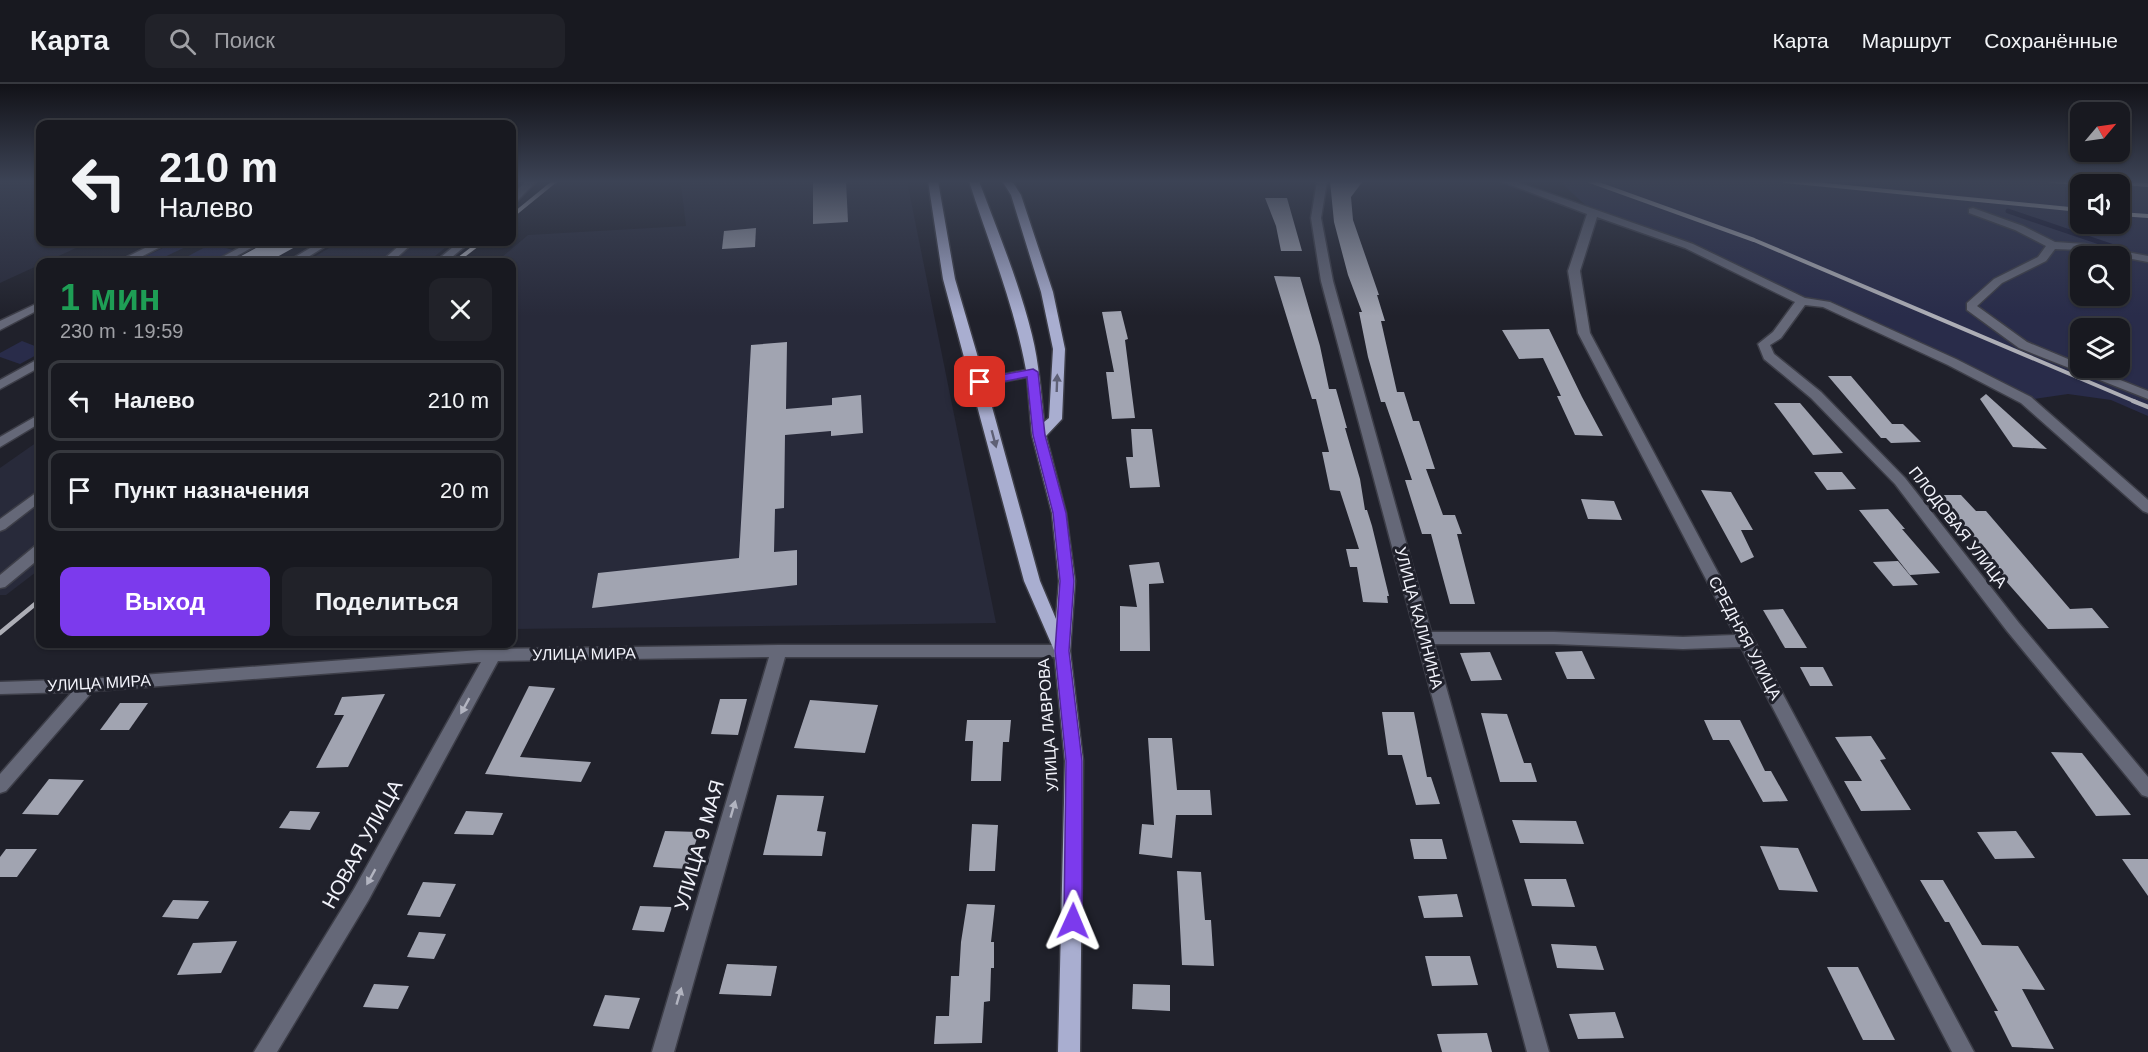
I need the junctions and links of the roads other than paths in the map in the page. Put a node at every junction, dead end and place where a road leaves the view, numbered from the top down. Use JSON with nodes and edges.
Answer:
{"nodes":[{"id":1,"x":940,"y":226,"type":"edge"},
{"id":2,"x":989,"y":226,"type":"edge"},
{"id":3,"x":1026,"y":226,"type":"edge"},
{"id":4,"x":1317,"y":226,"type":"edge"},
{"id":5,"x":1589,"y":226,"type":"edge"},
{"id":6,"x":1631,"y":226,"type":"edge"},
{"id":7,"x":2014,"y":226,"type":"edge"},
{"id":8,"x":2052,"y":245,"type":"junction"},
{"id":9,"x":157,"y":246,"type":"edge"},
{"id":10,"x":249,"y":246,"type":"edge"},
{"id":11,"x":320,"y":246,"type":"edge"},
{"id":12,"x":404,"y":246,"type":"edge"},
{"id":13,"x":460,"y":246,"type":"edge"},
{"id":14,"x":131,"y":258,"type":"edge"},
{"id":15,"x":227,"y":258,"type":"edge"},
{"id":16,"x":300,"y":258,"type":"edge"},
{"id":17,"x":391,"y":258,"type":"edge"},
{"id":18,"x":445,"y":258,"type":"edge"},
{"id":19,"x":2148,"y":259,"type":"edge"},
{"id":20,"x":1802,"y":301,"type":"junction"},
{"id":21,"x":36,"y":307,"type":"edge"},
{"id":22,"x":0,"y":326,"type":"edge"},
{"id":23,"x":36,"y":364,"type":"edge"},
{"id":24,"x":1033,"y":372,"type":"junction"},
{"id":25,"x":980,"y":382,"type":"junction"},
{"id":26,"x":0,"y":384,"type":"edge"},
{"id":27,"x":2148,"y":394,"type":"edge"},
{"id":28,"x":36,"y":420,"type":"edge"},
{"id":29,"x":1039,"y":435,"type":"junction"},
{"id":30,"x":0,"y":443,"type":"edge"},
{"id":31,"x":36,"y":498,"type":"edge"},
{"id":32,"x":2148,"y":508,"type":"edge"},
{"id":33,"x":0,"y":526,"type":"edge"},
{"id":34,"x":36,"y":553,"type":"edge"},
{"id":35,"x":0,"y":583,"type":"edge"},
{"id":36,"x":1424,"y":639,"type":"junction"},
{"id":37,"x":1747,"y":641,"type":"junction"},
{"id":38,"x":779,"y":651,"type":"junction"},
{"id":39,"x":1062,"y":651,"type":"junction"},
{"id":40,"x":493,"y":655,"type":"junction"},
{"id":41,"x":88,"y":685,"type":"junction"},
{"id":42,"x":0,"y":688,"type":"edge"},
{"id":43,"x":0,"y":786,"type":"edge"},
{"id":44,"x":2148,"y":790,"type":"edge"},
{"id":45,"x":266,"y":1052,"type":"edge"},
{"id":46,"x":663,"y":1052,"type":"edge"},
{"id":47,"x":1069,"y":1052,"type":"edge"},
{"id":48,"x":1538,"y":1052,"type":"edge"},
{"id":49,"x":1963,"y":1052,"type":"edge"}],
"edges":[{"from":1,"to":25,"type":"main road"},
{"from":2,"to":24,"type":"main road","name":"УЛИЦА ЛАВРОВА"},
{"from":29,"to":3,"type":"main road","one_way":true},
{"from":4,"to":36,"type":"street","name":"УЛИЦА КАЛИНИНА"},
{"from":5,"to":37,"type":"street","name":"СРЕДНЯЯ УЛИЦА"},
{"from":6,"to":20,"type":"street"},
{"from":7,"to":8,"type":"street"},
{"from":8,"to":19,"type":"street"},
{"from":8,"to":27,"type":"street"},
{"from":9,"to":14,"type":"street"},
{"from":10,"to":15,"type":"street"},
{"from":11,"to":16,"type":"street"},
{"from":12,"to":17,"type":"street"},
{"from":13,"to":18,"type":"street"},
{"from":20,"to":32,"type":"street"},
{"from":20,"to":44,"type":"street","name":"ПЛОДОВАЯ УЛИЦА"},
{"from":21,"to":22,"type":"street"},
{"from":23,"to":26,"type":"street"},
{"from":24,"to":25,"type":"main road"},
{"from":24,"to":29,"type":"main road","name":"УЛИЦА ЛАВРОВА"},
{"from":25,"to":39,"type":"main road","one_way":true},
{"from":28,"to":30,"type":"street"},
{"from":29,"to":39,"type":"main road","name":"УЛИЦА ЛАВРОВА"},
{"from":31,"to":33,"type":"street"},
{"from":34,"to":35,"type":"street"},
{"from":36,"to":37,"type":"street"},
{"from":36,"to":48,"type":"street","name":"УЛИЦА КАЛИНИНА"},
{"from":37,"to":49,"type":"street","name":"СРЕДНЯЯ УЛИЦА"},
{"from":38,"to":39,"type":"street","name":"УЛИЦА МИРА"},
{"from":38,"to":40,"type":"street","name":"УЛИЦА МИРА"},
{"from":46,"to":38,"type":"street","name":"УЛИЦА 9 МАЯ","one_way":true},
{"from":39,"to":47,"type":"main road","name":"УЛИЦА ЛАВРОВА"},
{"from":40,"to":41,"type":"street","name":"УЛИЦА МИРА"},
{"from":40,"to":45,"type":"street","name":"НОВАЯ УЛИЦА","one_way":true},
{"from":41,"to":42,"type":"street","name":"УЛИЦА МИРА"},
{"from":41,"to":43,"type":"street"}]}
